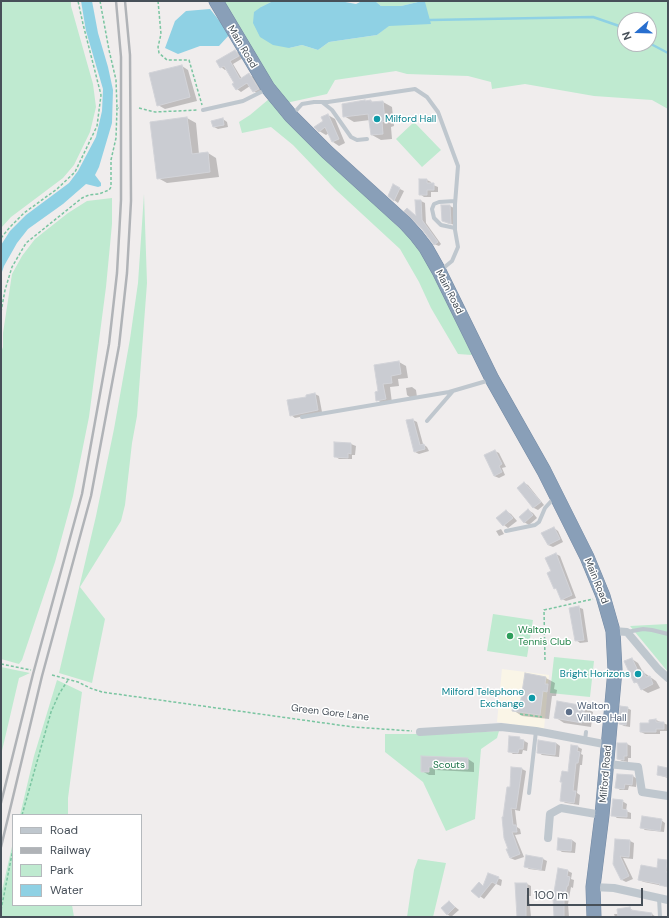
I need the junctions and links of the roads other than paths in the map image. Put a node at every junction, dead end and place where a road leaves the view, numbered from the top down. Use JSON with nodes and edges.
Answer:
{"nodes":[{"id":1,"x":216,"y":1,"type":"edge"},
{"id":2,"x":268,"y":88,"type":"junction"},
{"id":3,"x":322,"y":102,"type":"junction"},
{"id":4,"x":203,"y":110,"type":"road end"},
{"id":5,"x":291,"y":116,"type":"junction"},
{"id":6,"x":367,"y":139,"type":"dead end"},
{"id":7,"x":455,"y":201,"type":"junction"},
{"id":8,"x":455,"y":228,"type":"junction"},
{"id":9,"x":439,"y":271,"type":"junction"},
{"id":10,"x":492,"y":379,"type":"junction"},
{"id":11,"x":453,"y":391,"type":"junction"},
{"id":12,"x":302,"y":417,"type":"dead end"},
{"id":13,"x":427,"y":421,"type":"dead end"},
{"id":14,"x":557,"y":496,"type":"junction"},
{"id":15,"x":506,"y":531,"type":"dead end"},
{"id":16,"x":620,"y":631,"type":"junction"},
{"id":17,"x":668,"y":634,"type":"edge"},
{"id":18,"x":668,"y":678,"type":"edge"},
{"id":19,"x":536,"y":731,"type":"junction"},
{"id":20,"x":420,"y":732,"type":"road end"},
{"id":21,"x":586,"y":732,"type":"dead end"},
{"id":22,"x":584,"y":741,"type":"junction"},
{"id":23,"x":609,"y":745,"type":"junction"},
{"id":24,"x":607,"y":764,"type":"junction"},
{"id":25,"x":529,"y":793,"type":"dead end"},
{"id":26,"x":668,"y":796,"type":"edge"},
{"id":27,"x":602,"y":815,"type":"junction"},
{"id":28,"x":548,"y":838,"type":"dead end"},
{"id":29,"x":594,"y":887,"type":"junction"},
{"id":30,"x":659,"y":898,"type":"junction"},
{"id":31,"x":668,"y":900,"type":"edge"},
{"id":32,"x":594,"y":917,"type":"edge"},
{"id":33,"x":660,"y":917,"type":"edge"}],
"edges":[{"from":1,"to":2,"type":"highway","name":"Main Road"},
{"from":2,"to":4,"type":"lane"},
{"from":2,"to":5,"type":"highway","name":"Main Road"},
{"from":3,"to":5,"type":"lane"},
{"from":3,"to":6,"type":"lane"},
{"from":3,"to":7,"type":"lane"},
{"from":5,"to":9,"type":"highway","name":"Main Road"},
{"from":7,"to":8,"type":"lane"},
{"from":7,"to":8,"type":"lane"},
{"from":8,"to":9,"type":"lane"},
{"from":9,"to":10,"type":"highway","name":"Main Road"},
{"from":10,"to":11,"type":"lane"},
{"from":10,"to":14,"type":"highway","name":"Main Road"},
{"from":11,"to":12,"type":"lane"},
{"from":11,"to":13,"type":"lane"},
{"from":14,"to":15,"type":"lane"},
{"from":14,"to":16,"type":"highway","name":"Main Road"},
{"from":16,"to":17,"type":"lane"},
{"from":16,"to":18,"type":"street"},
{"from":16,"to":23,"type":"highway","name":"Milford Road"},
{"from":19,"to":20,"type":"street"},
{"from":19,"to":22,"type":"street"},
{"from":19,"to":25,"type":"lane"},
{"from":21,"to":22,"type":"lane"},
{"from":22,"to":23,"type":"street"},
{"from":23,"to":24,"type":"highway","name":"Milford Road"},
{"from":24,"to":26,"type":"street"},
{"from":24,"to":27,"type":"highway","name":"Milford Road"},
{"from":27,"to":28,"type":"street"},
{"from":27,"to":29,"type":"highway","name":"Milford Road"},
{"from":29,"to":30,"type":"street"},
{"from":29,"to":32,"type":"highway","name":"Milford Road"},
{"from":30,"to":31,"type":"street"},
{"from":30,"to":33,"type":"lane"}]}
